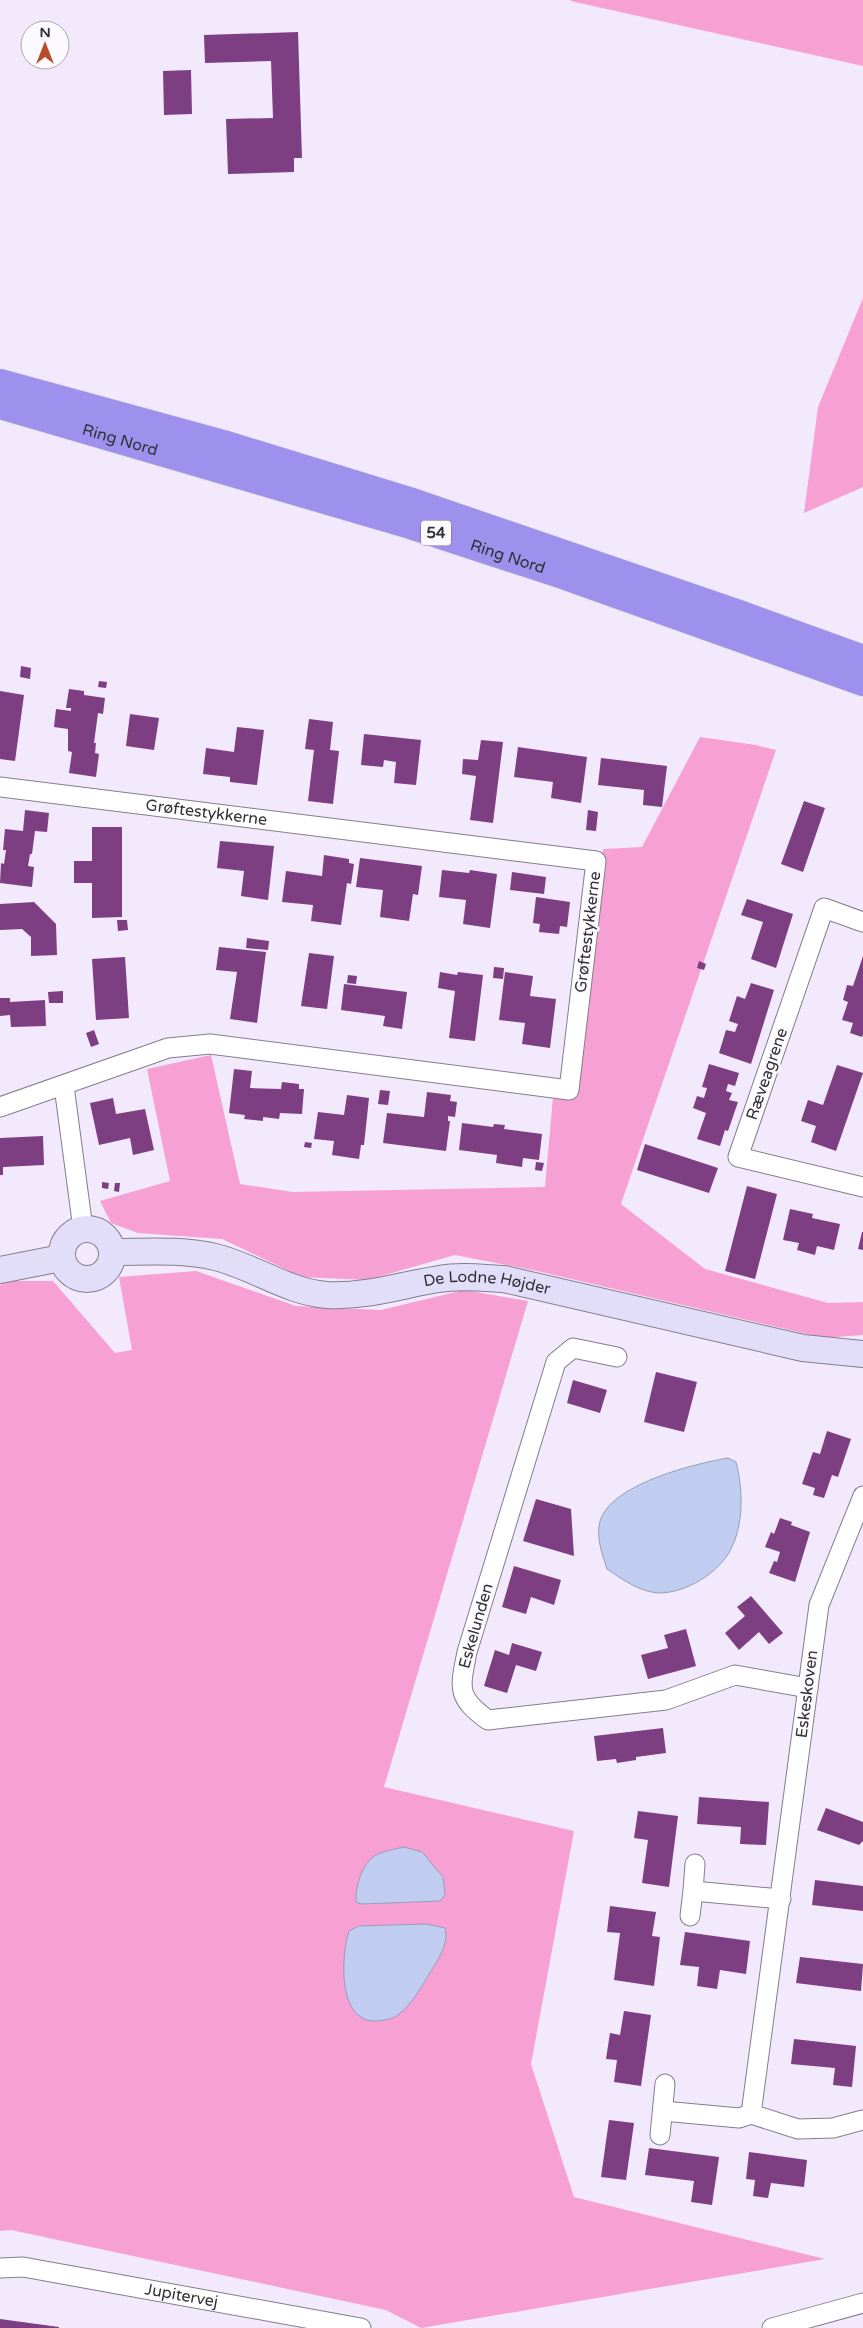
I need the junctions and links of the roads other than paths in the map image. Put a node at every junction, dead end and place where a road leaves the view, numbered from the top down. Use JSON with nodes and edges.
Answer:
{"nodes":[{"id":1,"x":1,"y":398,"type":"edge"},
{"id":2,"x":863,"y":659,"type":"edge"},
{"id":3,"x":863,"y":682,"type":"edge"},
{"id":4,"x":0,"y":787,"type":"edge"},
{"id":5,"x":863,"y":922,"type":"edge"},
{"id":6,"x":64,"y":1086,"type":"junction"},
{"id":7,"x":0,"y":1107,"type":"edge"},
{"id":8,"x":863,"y":1187,"type":"edge"},
{"id":9,"x":83,"y":1229,"type":"junction"},
{"id":10,"x":112,"y":1252,"type":"junction"},
{"id":11,"x":61,"y":1258,"type":"junction"},
{"id":12,"x":0,"y":1270,"type":"edge"},
{"id":13,"x":863,"y":1354,"type":"edge"},
{"id":14,"x":617,"y":1357,"type":"dead end"},
{"id":15,"x":863,"y":1496,"type":"edge"},
{"id":16,"x":808,"y":1688,"type":"junction"},
{"id":17,"x":695,"y":1864,"type":"dead end"},
{"id":18,"x":693,"y":1891,"type":"junction"},
{"id":19,"x":781,"y":1899,"type":"junction"},
{"id":20,"x":690,"y":1916,"type":"dead end"},
{"id":21,"x":665,"y":2084,"type":"dead end"},
{"id":22,"x":662,"y":2111,"type":"junction"},
{"id":23,"x":751,"y":2114,"type":"junction"},
{"id":24,"x":863,"y":2120,"type":"edge"},
{"id":25,"x":660,"y":2135,"type":"dead end"},
{"id":26,"x":0,"y":2268,"type":"edge"},
{"id":27,"x":863,"y":2303,"type":"edge"},
{"id":28,"x":323,"y":2324,"type":"edge"},
{"id":29,"x":361,"y":2328,"type":"edge"},
{"id":30,"x":772,"y":2328,"type":"edge"}],
"edges":[{"from":1,"to":2,"type":"highway","name":"Ring Nord","number":"54"},
{"from":1,"to":3,"type":"highway","name":"Ring Nord","number":"54"},
{"from":4,"to":6,"type":"street","name":"Grøftestykkerne"},
{"from":5,"to":8,"type":"street","name":"Ræveagrene"},
{"from":6,"to":7,"type":"street","name":"Grøftestykkerne"},
{"from":6,"to":9,"type":"street"},
{"from":9,"to":10,"type":"street"},
{"from":9,"to":11,"type":"street"},
{"from":10,"to":11,"type":"street"},
{"from":10,"to":13,"type":"street","name":"De Lodne Højder"},
{"from":11,"to":12,"type":"street"},
{"from":14,"to":16,"type":"street","name":"Eskelunden"},
{"from":15,"to":16,"type":"street","name":"Eskeskoven"},
{"from":16,"to":19,"type":"street","name":"Eskeskoven"},
{"from":17,"to":18,"type":"street"},
{"from":18,"to":19,"type":"street"},
{"from":18,"to":20,"type":"street"},
{"from":19,"to":23,"type":"street","name":"Eskeskoven"},
{"from":21,"to":22,"type":"street"},
{"from":22,"to":23,"type":"street"},
{"from":22,"to":25,"type":"street"},
{"from":23,"to":24,"type":"street"},
{"from":26,"to":28,"type":"street","name":"Jupitervej"},
{"from":27,"to":30,"type":"street"},
{"from":28,"to":29,"type":"street","name":"Jupitervej"}]}
